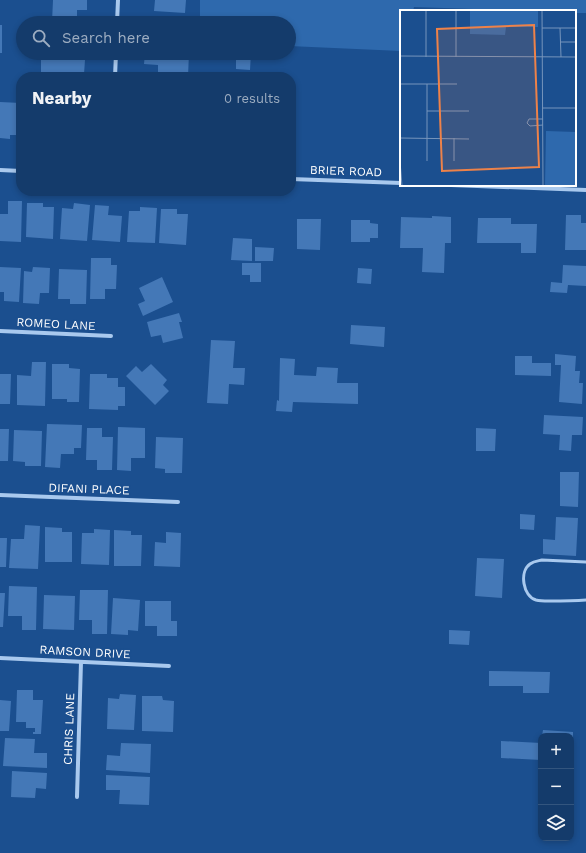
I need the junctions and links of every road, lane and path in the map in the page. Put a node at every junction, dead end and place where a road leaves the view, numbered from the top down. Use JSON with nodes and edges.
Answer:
{"nodes":[{"id":1,"x":118,"y":0,"type":"edge"},
{"id":2,"x":117,"y":16,"type":"edge"},
{"id":3,"x":116,"y":60,"type":"edge"},
{"id":4,"x":115,"y":72,"type":"edge"},
{"id":5,"x":0,"y":170,"type":"edge"},
{"id":6,"x":16,"y":171,"type":"edge"},
{"id":7,"x":296,"y":179,"type":"edge"},
{"id":8,"x":400,"y":183,"type":"edge"},
{"id":9,"x":478,"y":186,"type":"edge"},
{"id":10,"x":586,"y":190,"type":"edge"},
{"id":11,"x":0,"y":331,"type":"edge"},
{"id":12,"x":111,"y":336,"type":"dead end"},
{"id":13,"x":0,"y":495,"type":"edge"},
{"id":14,"x":178,"y":502,"type":"dead end"},
{"id":15,"x":586,"y":562,"type":"edge"},
{"id":16,"x":586,"y":600,"type":"edge"},
{"id":17,"x":0,"y":658,"type":"edge"},
{"id":18,"x":81,"y":662,"type":"junction"},
{"id":19,"x":169,"y":666,"type":"dead end"},
{"id":20,"x":77,"y":797,"type":"dead end"}],
"edges":[{"from":1,"to":2,"type":"street"},
{"from":3,"to":4,"type":"street"},
{"from":5,"to":6,"type":"street"},
{"from":7,"to":8,"type":"street","name":"BRIER ROAD"},
{"from":9,"to":10,"type":"street"},
{"from":11,"to":12,"type":"street","name":"ROMEO LANE"},
{"from":13,"to":14,"type":"street","name":"DIFANI PLACE"},
{"from":15,"to":16,"type":"lane"},
{"from":17,"to":18,"type":"street","name":"RAMSON DRIVE"},
{"from":18,"to":19,"type":"street","name":"RAMSON DRIVE"},
{"from":18,"to":20,"type":"street","name":"CHRIS LANE"}]}
